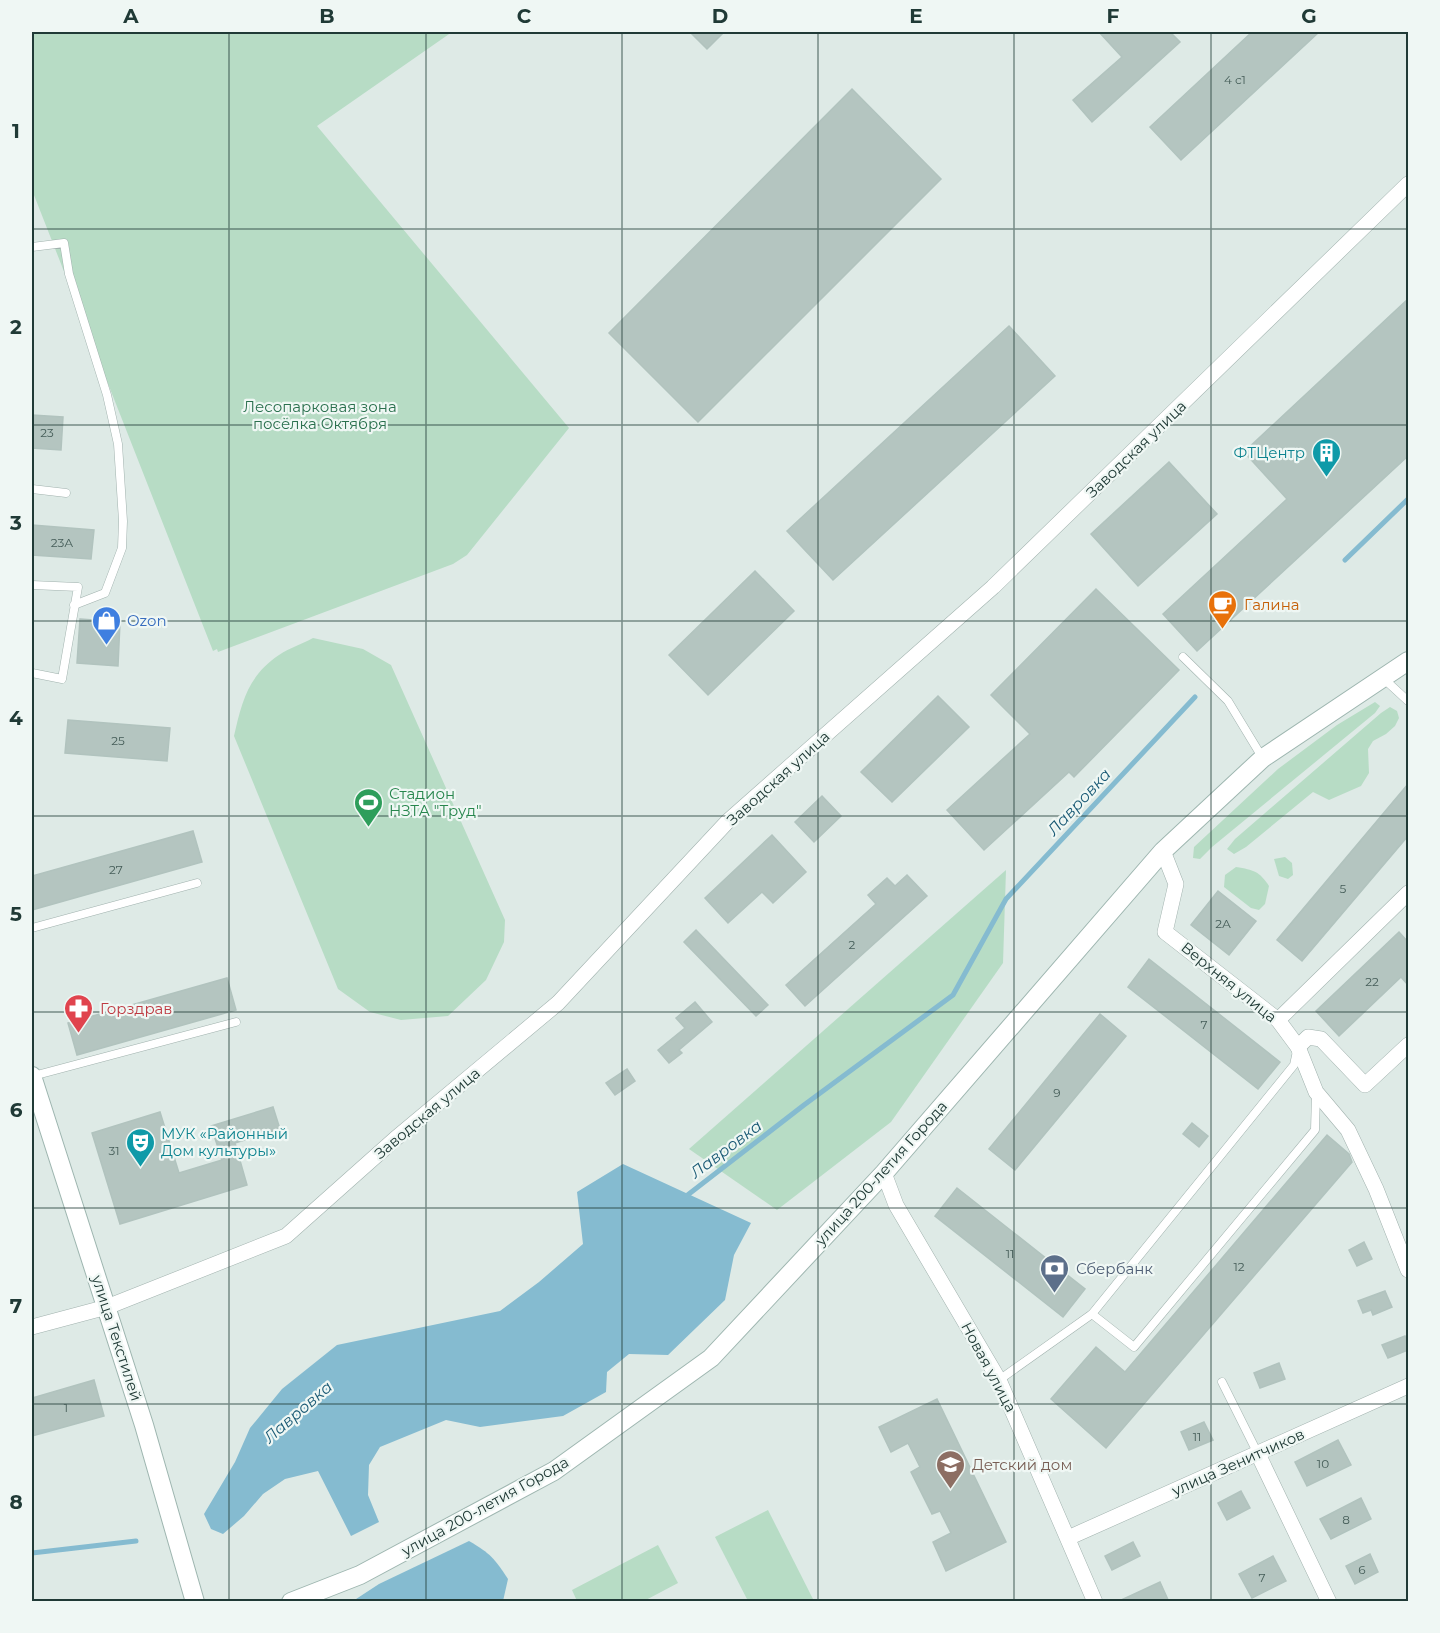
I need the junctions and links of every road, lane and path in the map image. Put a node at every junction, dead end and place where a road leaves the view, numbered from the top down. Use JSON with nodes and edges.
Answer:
{"nodes":[{"id":1,"x":1408,"y":184,"type":"edge"},
{"id":2,"x":32,"y":248,"type":"edge"},
{"id":3,"x":32,"y":489,"type":"edge"},
{"id":4,"x":66,"y":493,"type":"dead end"},
{"id":5,"x":32,"y":585,"type":"edge"},
{"id":6,"x":74,"y":605,"type":"junction"},
{"id":7,"x":1183,"y":657,"type":"dead end"},
{"id":8,"x":1408,"y":661,"type":"edge"},
{"id":9,"x":32,"y":673,"type":"edge"},
{"id":10,"x":1382,"y":678,"type":"junction"},
{"id":11,"x":1408,"y":701,"type":"edge"},
{"id":12,"x":1263,"y":759,"type":"junction"},
{"id":13,"x":1163,"y":851,"type":"junction"},
{"id":14,"x":197,"y":883,"type":"dead end"},
{"id":15,"x":1408,"y":893,"type":"edge"},
{"id":16,"x":32,"y":928,"type":"edge"},
{"id":17,"x":1278,"y":1020,"type":"junction"},
{"id":18,"x":236,"y":1022,"type":"dead end"},
{"id":19,"x":1408,"y":1045,"type":"edge"},
{"id":20,"x":1298,"y":1047,"type":"junction"},
{"id":21,"x":33,"y":1085,"type":"edge"},
{"id":22,"x":1316,"y":1092,"type":"junction"},
{"id":23,"x":884,"y":1173,"type":"junction"},
{"id":24,"x":1408,"y":1270,"type":"edge"},
{"id":25,"x":107,"y":1307,"type":"junction"},
{"id":26,"x":1092,"y":1314,"type":"junction"},
{"id":27,"x":32,"y":1327,"type":"edge"},
{"id":28,"x":999,"y":1380,"type":"junction"},
{"id":29,"x":1222,"y":1382,"type":"dead end"},
{"id":30,"x":1408,"y":1386,"type":"edge"},
{"id":31,"x":1258,"y":1454,"type":"junction"},
{"id":32,"x":1068,"y":1538,"type":"junction"},
{"id":33,"x":195,"y":1602,"type":"edge"},
{"id":34,"x":291,"y":1602,"type":"edge"},
{"id":35,"x":1095,"y":1602,"type":"edge"},
{"id":36,"x":1329,"y":1602,"type":"edge"}],
"edges":[{"from":1,"to":25,"type":"street","name":"Заводская улица"},
{"from":2,"to":6,"type":"lane"},
{"from":3,"to":4,"type":"lane"},
{"from":5,"to":6,"type":"lane"},
{"from":6,"to":9,"type":"lane"},
{"from":7,"to":12,"type":"lane"},
{"from":8,"to":10,"type":"street","name":"улица 200-летия Города"},
{"from":10,"to":11,"type":"lane"},
{"from":10,"to":12,"type":"street","name":"улица 200-летия Города"},
{"from":12,"to":13,"type":"street","name":"улица 200-летия Города"},
{"from":13,"to":17,"type":"street","name":"Верхняя улица"},
{"from":13,"to":23,"type":"street","name":"улица 200-летия Города"},
{"from":14,"to":16,"type":"lane"},
{"from":15,"to":17,"type":"street"},
{"from":17,"to":20,"type":"street","name":"Верхняя улица"},
{"from":18,"to":21,"type":"lane"},
{"from":19,"to":20,"type":"street"},
{"from":20,"to":22,"type":"street","name":"Верхняя улица"},
{"from":20,"to":26,"type":"lane"},
{"from":21,"to":25,"type":"street","name":"улица Текстилей"},
{"from":22,"to":24,"type":"street","name":"Верхняя улица"},
{"from":22,"to":26,"type":"lane"},
{"from":23,"to":28,"type":"street","name":"Новая улица"},
{"from":23,"to":34,"type":"street","name":"улица 200-летия Города"},
{"from":25,"to":27,"type":"street","name":"Заводская улица"},
{"from":25,"to":33,"type":"street","name":"улица Текстилей"},
{"from":26,"to":28,"type":"lane"},
{"from":28,"to":32,"type":"street","name":"Новая улица"},
{"from":29,"to":31,"type":"lane"},
{"from":30,"to":31,"type":"street","name":"улица Зенитчиков"},
{"from":31,"to":32,"type":"street","name":"улица Зенитчиков"},
{"from":31,"to":36,"type":"street"},
{"from":32,"to":35,"type":"street","name":"Новая улица"}]}
